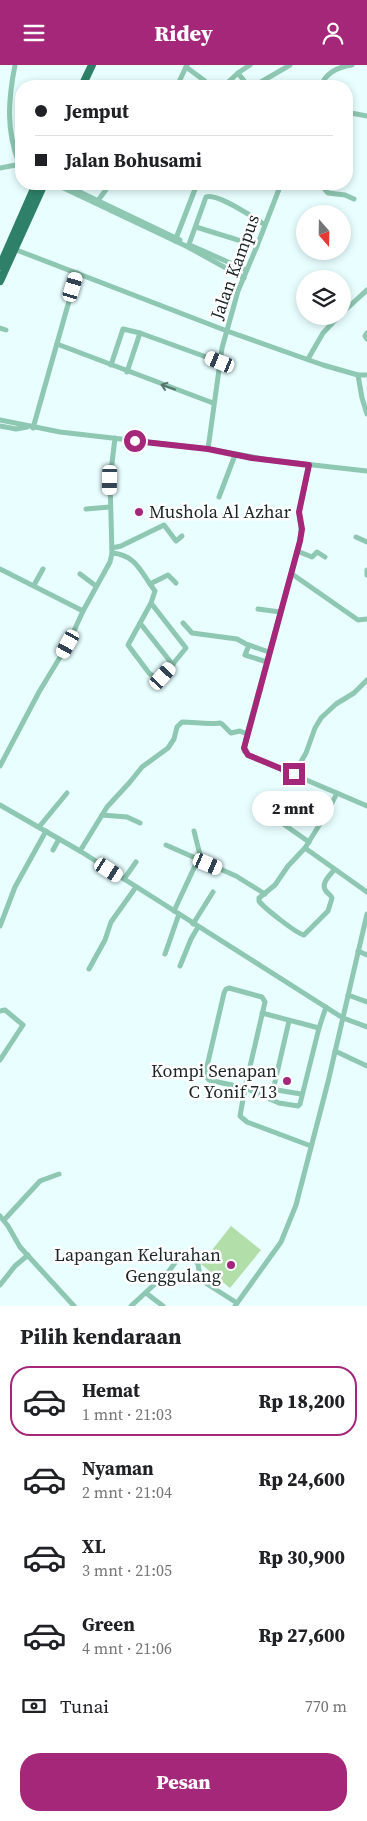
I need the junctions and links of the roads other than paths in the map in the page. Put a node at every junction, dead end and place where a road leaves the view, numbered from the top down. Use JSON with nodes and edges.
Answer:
{"nodes":[{"id":1,"x":15,"y":65,"type":"edge"},
{"id":2,"x":92,"y":65,"type":"edge"},
{"id":3,"x":96,"y":65,"type":"edge"},
{"id":4,"x":250,"y":65,"type":"edge"},
{"id":5,"x":290,"y":65,"type":"edge"},
{"id":6,"x":352,"y":65,"type":"edge"},
{"id":7,"x":186,"y":66,"type":"edge"},
{"id":8,"x":238,"y":73,"type":"junction"},
{"id":9,"x":85,"y":80,"type":"edge"},
{"id":10,"x":90,"y":80,"type":"edge"},
{"id":11,"x":180,"y":80,"type":"edge"},
{"id":12,"x":204,"y":80,"type":"edge"},
{"id":13,"x":230,"y":80,"type":"edge"},
{"id":14,"x":243,"y":80,"type":"edge"},
{"id":15,"x":264,"y":80,"type":"edge"},
{"id":16,"x":324,"y":80,"type":"edge"},
{"id":17,"x":353,"y":113,"type":"edge"},
{"id":18,"x":367,"y":116,"type":"edge"},
{"id":19,"x":15,"y":150,"type":"edge"},
{"id":20,"x":15,"y":165,"type":"edge"},
{"id":21,"x":0,"y":167,"type":"edge"},
{"id":22,"x":35,"y":190,"type":"edge"},
{"id":23,"x":38,"y":190,"type":"edge"},
{"id":24,"x":69,"y":190,"type":"edge"},
{"id":25,"x":74,"y":190,"type":"edge"},
{"id":26,"x":106,"y":190,"type":"edge"},
{"id":27,"x":195,"y":190,"type":"edge"},
{"id":28,"x":278,"y":190,"type":"edge"},
{"id":29,"x":325,"y":190,"type":"edge"},
{"id":30,"x":354,"y":199,"type":"dead end"},
{"id":31,"x":97,"y":202,"type":"junction"},
{"id":32,"x":264,"y":224,"type":"junction"},
{"id":33,"x":196,"y":227,"type":"junction"},
{"id":34,"x":175,"y":240,"type":"junction"},
{"id":35,"x":189,"y":246,"type":"junction"},
{"id":36,"x":258,"y":246,"type":"junction"},
{"id":37,"x":14,"y":249,"type":"junction"},
{"id":38,"x":0,"y":266,"type":"edge"},
{"id":39,"x":246,"y":271,"type":"junction"},
{"id":40,"x":77,"y":273,"type":"junction"},
{"id":41,"x":244,"y":278,"type":"junction"},
{"id":42,"x":0,"y":281,"type":"edge"},
{"id":43,"x":367,"y":291,"type":"edge"},
{"id":44,"x":351,"y":305,"type":"edge"},
{"id":45,"x":330,"y":325,"type":"edge"},
{"id":46,"x":0,"y":328,"type":"edge"},
{"id":47,"x":6,"y":330,"type":"dead end"},
{"id":48,"x":227,"y":331,"type":"junction"},
{"id":49,"x":140,"y":333,"type":"junction"},
{"id":50,"x":367,"y":333,"type":"edge"},
{"id":51,"x":367,"y":339,"type":"edge"},
{"id":52,"x":56,"y":344,"type":"junction"},
{"id":53,"x":308,"y":359,"type":"junction"},
{"id":54,"x":220,"y":362,"type":"junction"},
{"id":55,"x":110,"y":365,"type":"junction"},
{"id":56,"x":127,"y":372,"type":"junction"},
{"id":57,"x":358,"y":375,"type":"junction"},
{"id":58,"x":367,"y":375,"type":"edge"},
{"id":59,"x":213,"y":403,"type":"junction"},
{"id":60,"x":367,"y":414,"type":"edge"},
{"id":61,"x":0,"y":420,"type":"edge"},
{"id":62,"x":0,"y":426,"type":"edge"},
{"id":63,"x":26,"y":427,"type":"junction"},
{"id":64,"x":33,"y":428,"type":"junction"},
{"id":65,"x":116,"y":438,"type":"junction"},
{"id":66,"x":208,"y":449,"type":"junction"},
{"id":67,"x":235,"y":455,"type":"junction"},
{"id":68,"x":309,"y":465,"type":"junction"},
{"id":69,"x":367,"y":471,"type":"edge"},
{"id":70,"x":219,"y":497,"type":"dead end"},
{"id":71,"x":110,"y":507,"type":"junction"},
{"id":72,"x":86,"y":509,"type":"dead end"},
{"id":73,"x":182,"y":536,"type":"dead end"},
{"id":74,"x":356,"y":537,"type":"dead end"},
{"id":75,"x":367,"y":542,"type":"edge"},
{"id":76,"x":112,"y":551,"type":"junction"},
{"id":77,"x":297,"y":551,"type":"junction"},
{"id":78,"x":325,"y":557,"type":"dead end"},
{"id":79,"x":0,"y":569,"type":"edge"},
{"id":80,"x":43,"y":569,"type":"dead end"},
{"id":81,"x":367,"y":570,"type":"edge"},
{"id":82,"x":80,"y":574,"type":"dead end"},
{"id":83,"x":292,"y":574,"type":"junction"},
{"id":84,"x":367,"y":575,"type":"edge"},
{"id":85,"x":176,"y":583,"type":"dead end"},
{"id":86,"x":150,"y":584,"type":"junction"},
{"id":87,"x":34,"y":585,"type":"junction"},
{"id":88,"x":96,"y":586,"type":"junction"},
{"id":89,"x":151,"y":603,"type":"junction"},
{"id":90,"x":258,"y":609,"type":"dead end"},
{"id":91,"x":83,"y":611,"type":"junction"},
{"id":92,"x":280,"y":613,"type":"junction"},
{"id":93,"x":367,"y":619,"type":"edge"},
{"id":94,"x":140,"y":623,"type":"junction"},
{"id":95,"x":183,"y":623,"type":"dead end"},
{"id":96,"x":249,"y":645,"type":"junction"},
{"id":97,"x":269,"y":652,"type":"junction"},
{"id":98,"x":267,"y":662,"type":"junction"},
{"id":99,"x":173,"y":665,"type":"junction"},
{"id":100,"x":367,"y":680,"type":"edge"},
{"id":101,"x":247,"y":734,"type":"junction"},
{"id":102,"x":0,"y":766,"type":"edge"},
{"id":103,"x":294,"y":774,"type":"junction"},
{"id":104,"x":67,"y":793,"type":"dead end"},
{"id":105,"x":337,"y":793,"type":"junction"},
{"id":106,"x":0,"y":805,"type":"edge"},
{"id":107,"x":367,"y":806,"type":"edge"},
{"id":108,"x":102,"y":815,"type":"junction"},
{"id":109,"x":279,"y":821,"type":"dead end"},
{"id":110,"x":140,"y":823,"type":"dead end"},
{"id":111,"x":39,"y":827,"type":"junction"},
{"id":112,"x":46,"y":831,"type":"junction"},
{"id":113,"x":194,"y":831,"type":"dead end"},
{"id":114,"x":60,"y":839,"type":"junction"},
{"id":115,"x":310,"y":841,"type":"junction"},
{"id":116,"x":166,"y":845,"type":"dead end"},
{"id":117,"x":305,"y":848,"type":"junction"},
{"id":118,"x":52,"y":850,"type":"dead end"},
{"id":119,"x":80,"y":851,"type":"junction"},
{"id":120,"x":198,"y":860,"type":"junction"},
{"id":121,"x":136,"y":862,"type":"dead end"},
{"id":122,"x":334,"y":870,"type":"junction"},
{"id":123,"x":124,"y":879,"type":"junction"},
{"id":124,"x":136,"y":887,"type":"junction"},
{"id":125,"x":213,"y":892,"type":"dead end"},
{"id":126,"x":367,"y":892,"type":"edge"},
{"id":127,"x":265,"y":894,"type":"junction"},
{"id":128,"x":176,"y":913,"type":"junction"},
{"id":129,"x":367,"y":914,"type":"edge"},
{"id":130,"x":196,"y":925,"type":"junction"},
{"id":131,"x":0,"y":926,"type":"edge"},
{"id":132,"x":358,"y":951,"type":"junction"},
{"id":133,"x":165,"y":954,"type":"dead end"},
{"id":134,"x":367,"y":955,"type":"edge"},
{"id":135,"x":180,"y":966,"type":"dead end"},
{"id":136,"x":89,"y":969,"type":"dead end"},
{"id":137,"x":348,"y":995,"type":"junction"},
{"id":138,"x":367,"y":1002,"type":"edge"},
{"id":139,"x":326,"y":1007,"type":"junction"},
{"id":140,"x":0,"y":1011,"type":"edge"},
{"id":141,"x":262,"y":1013,"type":"junction"},
{"id":142,"x":343,"y":1018,"type":"junction"},
{"id":143,"x":289,"y":1021,"type":"junction"},
{"id":144,"x":367,"y":1027,"type":"edge"},
{"id":145,"x":319,"y":1028,"type":"junction"},
{"id":146,"x":335,"y":1051,"type":"junction"},
{"id":147,"x":0,"y":1059,"type":"edge"},
{"id":148,"x":367,"y":1066,"type":"edge"},
{"id":149,"x":245,"y":1088,"type":"junction"},
{"id":150,"x":301,"y":1094,"type":"junction"},
{"id":151,"x":311,"y":1146,"type":"junction"},
{"id":152,"x":59,"y":1174,"type":"dead end"},
{"id":153,"x":1,"y":1217,"type":"edge"},
{"id":154,"x":28,"y":1255,"type":"junction"},
{"id":155,"x":0,"y":1285,"type":"edge"},
{"id":156,"x":146,"y":1293,"type":"junction"},
{"id":157,"x":236,"y":1304,"type":"edge"},
{"id":158,"x":74,"y":1306,"type":"edge"},
{"id":159,"x":131,"y":1306,"type":"edge"},
{"id":160,"x":164,"y":1306,"type":"edge"}],
"edges":[{"from":1,"to":19,"type":"street"},
{"from":2,"to":9,"type":"highway"},
{"from":3,"to":10,"type":"highway"},
{"from":4,"to":8,"type":"street"},
{"from":5,"to":15,"type":"street"},
{"from":6,"to":16,"type":"street"},
{"from":7,"to":11,"type":"street"},
{"from":7,"to":12,"type":"street"},
{"from":8,"to":13,"type":"street"},
{"from":8,"to":14,"type":"street"},
{"from":17,"to":18,"type":"street"},
{"from":20,"to":21,"type":"street"},
{"from":22,"to":38,"type":"highway"},
{"from":23,"to":37,"type":"highway"},
{"from":24,"to":31,"type":"street"},
{"from":25,"to":31,"type":"street"},
{"from":26,"to":31,"type":"street"},
{"from":27,"to":34,"type":"street"},
{"from":28,"to":32,"type":"street","name":"Jalan Kampus"},
{"from":29,"to":30,"type":"street"},
{"from":31,"to":34,"type":"street"},
{"from":32,"to":33,"type":"street"},
{"from":32,"to":36,"type":"street","name":"Jalan Kampus"},
{"from":33,"to":35,"type":"street"},
{"from":33,"to":36,"type":"street"},
{"from":34,"to":35,"type":"street"},
{"from":35,"to":39,"type":"street"},
{"from":35,"to":41,"type":"street"},
{"from":36,"to":39,"type":"street","name":"Jalan Kampus"},
{"from":37,"to":40,"type":"street"},
{"from":37,"to":42,"type":"highway"},
{"from":39,"to":41,"type":"street","name":"Jalan Kampus"},
{"from":40,"to":48,"type":"street"},
{"from":40,"to":52,"type":"street"},
{"from":41,"to":48,"type":"street","name":"Jalan Kampus"},
{"from":43,"to":44,"type":"street"},
{"from":45,"to":53,"type":"street"},
{"from":46,"to":47,"type":"street"},
{"from":48,"to":53,"type":"street"},
{"from":48,"to":54,"type":"street","name":"Jalan Kampus"},
{"from":49,"to":54,"type":"street"},
{"from":49,"to":55,"type":"street"},
{"from":49,"to":56,"type":"street"},
{"from":50,"to":51,"type":"street"},
{"from":52,"to":55,"type":"street"},
{"from":52,"to":64,"type":"street"},
{"from":53,"to":57,"type":"street"},
{"from":54,"to":59,"type":"street","name":"Jalan Kampus"},
{"from":55,"to":56,"type":"street"},
{"from":59,"to":56,"type":"street","one_way":true},
{"from":57,"to":58,"type":"street"},
{"from":57,"to":60,"type":"street"},
{"from":59,"to":66,"type":"street","name":"Jalan Kampus"},
{"from":61,"to":63,"type":"street"},
{"from":62,"to":63,"type":"street"},
{"from":63,"to":64,"type":"street"},
{"from":64,"to":65,"type":"street"},
{"from":65,"to":66,"type":"street"},
{"from":65,"to":71,"type":"street"},
{"from":66,"to":67,"type":"street"},
{"from":67,"to":68,"type":"street"},
{"from":67,"to":70,"type":"street"},
{"from":68,"to":69,"type":"street"},
{"from":68,"to":77,"type":"street"},
{"from":71,"to":72,"type":"street"},
{"from":71,"to":76,"type":"street"},
{"from":73,"to":76,"type":"street"},
{"from":74,"to":75,"type":"street"},
{"from":76,"to":86,"type":"street"},
{"from":76,"to":88,"type":"street"},
{"from":77,"to":78,"type":"street"},
{"from":77,"to":83,"type":"street"},
{"from":79,"to":87,"type":"street"},
{"from":80,"to":87,"type":"street"},
{"from":81,"to":84,"type":"street"},
{"from":82,"to":88,"type":"street"},
{"from":83,"to":92,"type":"street"},
{"from":83,"to":93,"type":"street"},
{"from":85,"to":86,"type":"street"},
{"from":86,"to":89,"type":"street"},
{"from":87,"to":91,"type":"street"},
{"from":88,"to":91,"type":"street"},
{"from":89,"to":94,"type":"street"},
{"from":89,"to":99,"type":"street"},
{"from":90,"to":92,"type":"street"},
{"from":91,"to":102,"type":"street"},
{"from":92,"to":97,"type":"street"},
{"from":94,"to":99,"type":"street"},
{"from":94,"to":99,"type":"street"},
{"from":95,"to":96,"type":"street"},
{"from":96,"to":97,"type":"street"},
{"from":96,"to":98,"type":"street"},
{"from":97,"to":98,"type":"street"},
{"from":98,"to":101,"type":"street"},
{"from":100,"to":103,"type":"street"},
{"from":101,"to":103,"type":"street"},
{"from":101,"to":108,"type":"street"},
{"from":103,"to":105,"type":"street"},
{"from":104,"to":111,"type":"street"},
{"from":105,"to":107,"type":"street"},
{"from":105,"to":115,"type":"street"},
{"from":106,"to":111,"type":"street"},
{"from":108,"to":110,"type":"street"},
{"from":108,"to":119,"type":"street"},
{"from":109,"to":115,"type":"street"},
{"from":111,"to":112,"type":"street"},
{"from":112,"to":114,"type":"street"},
{"from":112,"to":131,"type":"street"},
{"from":113,"to":120,"type":"street"},
{"from":114,"to":118,"type":"street"},
{"from":114,"to":119,"type":"street"},
{"from":115,"to":117,"type":"street"},
{"from":116,"to":120,"type":"street"},
{"from":117,"to":122,"type":"street"},
{"from":117,"to":127,"type":"street"},
{"from":119,"to":123,"type":"street"},
{"from":120,"to":127,"type":"street"},
{"from":120,"to":128,"type":"street"},
{"from":121,"to":123,"type":"street"},
{"from":122,"to":126,"type":"street"},
{"from":122,"to":127,"type":"street"},
{"from":123,"to":124,"type":"street"},
{"from":124,"to":128,"type":"street"},
{"from":124,"to":136,"type":"street"},
{"from":125,"to":130,"type":"street"},
{"from":128,"to":130,"type":"street"},
{"from":128,"to":133,"type":"street"},
{"from":129,"to":132,"type":"street"},
{"from":130,"to":135,"type":"street"},
{"from":130,"to":139,"type":"street"},
{"from":132,"to":134,"type":"street"},
{"from":132,"to":137,"type":"street"},
{"from":137,"to":138,"type":"street"},
{"from":137,"to":142,"type":"street"},
{"from":139,"to":142,"type":"street"},
{"from":139,"to":145,"type":"street"},
{"from":140,"to":147,"type":"street"},
{"from":141,"to":143,"type":"street"},
{"from":141,"to":149,"type":"street"},
{"from":141,"to":149,"type":"street"},
{"from":142,"to":144,"type":"street"},
{"from":142,"to":146,"type":"street"},
{"from":143,"to":145,"type":"street"},
{"from":143,"to":150,"type":"street"},
{"from":145,"to":150,"type":"street"},
{"from":146,"to":148,"type":"street"},
{"from":146,"to":151,"type":"street"},
{"from":149,"to":150,"type":"street"},
{"from":149,"to":151,"type":"street"},
{"from":151,"to":157,"type":"street"},
{"from":152,"to":153,"type":"street"},
{"from":153,"to":154,"type":"street"},
{"from":154,"to":155,"type":"street"},
{"from":154,"to":158,"type":"street"},
{"from":156,"to":157,"type":"street"},
{"from":156,"to":159,"type":"street"},
{"from":156,"to":160,"type":"street"}]}
